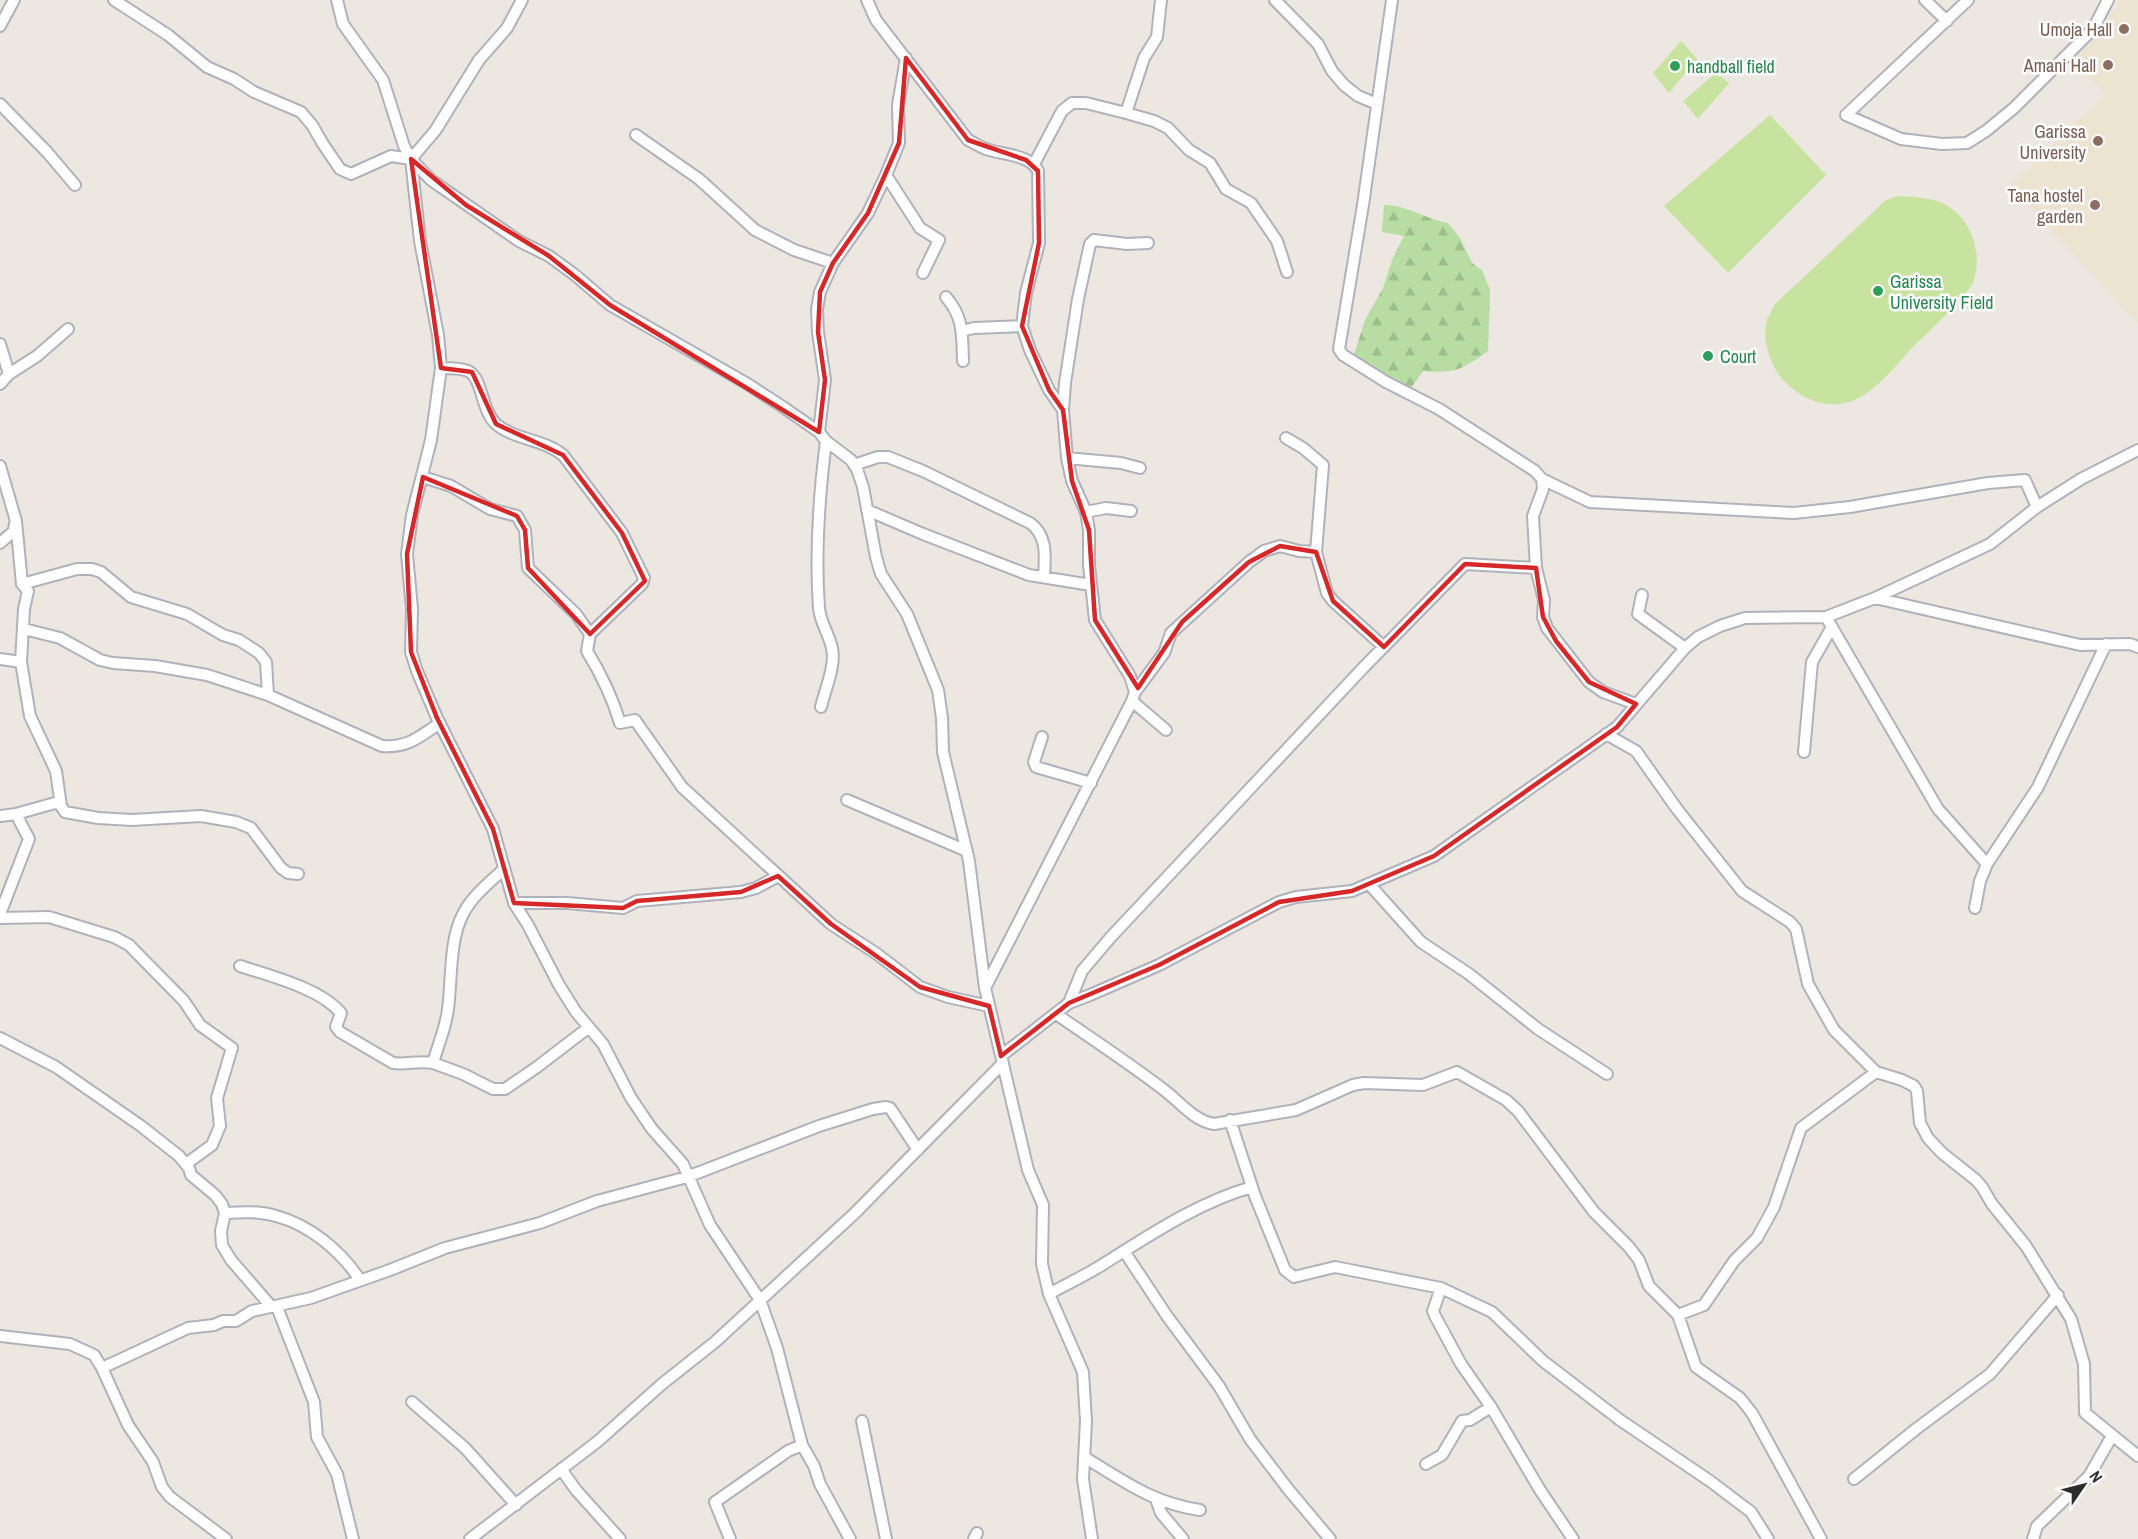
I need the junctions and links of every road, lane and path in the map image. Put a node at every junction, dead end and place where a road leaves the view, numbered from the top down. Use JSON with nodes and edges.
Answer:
{"nodes":[{"id":1,"x":14,"y":0,"type":"edge"},
{"id":2,"x":114,"y":0,"type":"edge"},
{"id":3,"x":337,"y":0,"type":"edge"},
{"id":4,"x":522,"y":0,"type":"edge"},
{"id":5,"x":867,"y":0,"type":"edge"},
{"id":6,"x":1161,"y":0,"type":"edge"},
{"id":7,"x":1275,"y":0,"type":"edge"},
{"id":8,"x":1392,"y":0,"type":"edge"},
{"id":9,"x":1925,"y":0,"type":"edge"},
{"id":10,"x":1968,"y":0,"type":"edge"},
{"id":11,"x":2108,"y":0,"type":"edge"},
{"id":12,"x":1947,"y":21,"type":"junction"},
{"id":13,"x":0,"y":26,"type":"edge"},
{"id":14,"x":906,"y":58,"type":"junction"},
{"id":15,"x":0,"y":104,"type":"edge"},
{"id":16,"x":1377,"y":105,"type":"junction"},
{"id":17,"x":1126,"y":113,"type":"junction"},
{"id":18,"x":636,"y":135,"type":"dead end"},
{"id":19,"x":411,"y":159,"type":"junction"},
{"id":20,"x":1035,"y":164,"type":"junction"},
{"id":21,"x":886,"y":175,"type":"junction"},
{"id":22,"x":75,"y":184,"type":"dead end"},
{"id":23,"x":1148,"y":243,"type":"dead end"},
{"id":24,"x":832,"y":263,"type":"junction"},
{"id":25,"x":1287,"y":272,"type":"dead end"},
{"id":26,"x":923,"y":273,"type":"dead end"},
{"id":27,"x":946,"y":297,"type":"dead end"},
{"id":28,"x":1022,"y":326,"type":"junction"},
{"id":29,"x":68,"y":328,"type":"dead end"},
{"id":30,"x":962,"y":331,"type":"junction"},
{"id":31,"x":0,"y":344,"type":"edge"},
{"id":32,"x":963,"y":361,"type":"dead end"},
{"id":33,"x":441,"y":368,"type":"junction"},
{"id":34,"x":9,"y":374,"type":"junction"},
{"id":35,"x":0,"y":384,"type":"edge"},
{"id":36,"x":1063,"y":410,"type":"junction"},
{"id":37,"x":823,"y":436,"type":"junction"},
{"id":38,"x":1286,"y":438,"type":"dead end"},
{"id":39,"x":2138,"y":450,"type":"edge"},
{"id":40,"x":1067,"y":458,"type":"junction"},
{"id":41,"x":854,"y":465,"type":"junction"},
{"id":42,"x":0,"y":466,"type":"edge"},
{"id":43,"x":1140,"y":468,"type":"dead end"},
{"id":44,"x":423,"y":477,"type":"junction"},
{"id":45,"x":1542,"y":479,"type":"junction"},
{"id":46,"x":2037,"y":507,"type":"junction"},
{"id":47,"x":867,"y":510,"type":"junction"},
{"id":48,"x":1131,"y":511,"type":"dead end"},
{"id":49,"x":1086,"y":512,"type":"junction"},
{"id":50,"x":16,"y":521,"type":"junction"},
{"id":51,"x":0,"y":543,"type":"edge"},
{"id":52,"x":1316,"y":552,"type":"junction"},
{"id":53,"x":1536,"y":568,"type":"junction"},
{"id":54,"x":1044,"y":577,"type":"junction"},
{"id":55,"x":21,"y":584,"type":"junction"},
{"id":56,"x":1091,"y":585,"type":"junction"},
{"id":57,"x":1642,"y":595,"type":"dead end"},
{"id":58,"x":1875,"y":598,"type":"junction"},
{"id":59,"x":1829,"y":622,"type":"junction"},
{"id":60,"x":24,"y":629,"type":"junction"},
{"id":61,"x":590,"y":634,"type":"junction"},
{"id":62,"x":2106,"y":644,"type":"junction"},
{"id":63,"x":1384,"y":646,"type":"junction"},
{"id":64,"x":1685,"y":648,"type":"junction"},
{"id":65,"x":2138,"y":648,"type":"edge"},
{"id":66,"x":0,"y":659,"type":"edge"},
{"id":67,"x":21,"y":662,"type":"junction"},
{"id":68,"x":268,"y":695,"type":"junction"},
{"id":69,"x":1133,"y":697,"type":"junction"},
{"id":70,"x":1636,"y":704,"type":"junction"},
{"id":71,"x":821,"y":707,"type":"dead end"},
{"id":72,"x":440,"y":723,"type":"junction"},
{"id":73,"x":1166,"y":730,"type":"dead end"},
{"id":74,"x":1606,"y":734,"type":"junction"},
{"id":75,"x":1042,"y":737,"type":"dead end"},
{"id":76,"x":1804,"y":752,"type":"dead end"},
{"id":77,"x":1090,"y":783,"type":"junction"},
{"id":78,"x":847,"y":800,"type":"dead end"},
{"id":79,"x":60,"y":804,"type":"junction"},
{"id":80,"x":16,"y":814,"type":"junction"},
{"id":81,"x":0,"y":816,"type":"edge"},
{"id":82,"x":967,"y":851,"type":"junction"},
{"id":83,"x":1987,"y":864,"type":"junction"},
{"id":84,"x":504,"y":869,"type":"junction"},
{"id":85,"x":298,"y":874,"type":"dead end"},
{"id":86,"x":778,"y":876,"type":"junction"},
{"id":87,"x":1369,"y":884,"type":"junction"},
{"id":88,"x":514,"y":903,"type":"junction"},
{"id":89,"x":1975,"y":908,"type":"dead end"},
{"id":90,"x":0,"y":916,"type":"edge"},
{"id":91,"x":240,"y":966,"type":"dead end"},
{"id":92,"x":985,"y":988,"type":"junction"},
{"id":93,"x":1069,"y":1003,"type":"junction"},
{"id":94,"x":989,"y":1006,"type":"junction"},
{"id":95,"x":1056,"y":1014,"type":"junction"},
{"id":96,"x":588,"y":1028,"type":"junction"},
{"id":97,"x":0,"y":1038,"type":"edge"},
{"id":98,"x":1002,"y":1059,"type":"junction"},
{"id":99,"x":433,"y":1062,"type":"junction"},
{"id":100,"x":1876,"y":1072,"type":"junction"},
{"id":101,"x":1607,"y":1074,"type":"dead end"},
{"id":102,"x":1230,"y":1120,"type":"junction"},
{"id":103,"x":918,"y":1150,"type":"junction"},
{"id":104,"x":186,"y":1164,"type":"junction"},
{"id":105,"x":687,"y":1177,"type":"junction"},
{"id":106,"x":1252,"y":1187,"type":"junction"},
{"id":107,"x":225,"y":1213,"type":"junction"},
{"id":108,"x":1124,"y":1251,"type":"junction"},
{"id":109,"x":360,"y":1280,"type":"junction"},
{"id":110,"x":1441,"y":1288,"type":"junction"},
{"id":111,"x":1049,"y":1294,"type":"junction"},
{"id":112,"x":2058,"y":1295,"type":"junction"},
{"id":113,"x":760,"y":1300,"type":"junction"},
{"id":114,"x":273,"y":1306,"type":"junction"},
{"id":115,"x":1678,"y":1315,"type":"junction"},
{"id":116,"x":0,"y":1336,"type":"edge"},
{"id":117,"x":102,"y":1368,"type":"junction"},
{"id":118,"x":412,"y":1402,"type":"dead end"},
{"id":119,"x":1491,"y":1407,"type":"junction"},
{"id":120,"x":862,"y":1421,"type":"dead end"},
{"id":121,"x":2112,"y":1436,"type":"junction"},
{"id":122,"x":802,"y":1445,"type":"junction"},
{"id":123,"x":1084,"y":1456,"type":"junction"},
{"id":124,"x":2138,"y":1456,"type":"edge"},
{"id":125,"x":1426,"y":1464,"type":"dead end"},
{"id":126,"x":561,"y":1469,"type":"junction"},
{"id":127,"x":1854,"y":1479,"type":"dead end"},
{"id":128,"x":1156,"y":1500,"type":"junction"},
{"id":129,"x":516,"y":1505,"type":"junction"},
{"id":130,"x":1200,"y":1510,"type":"dead end"},
{"id":131,"x":226,"y":1539,"type":"edge"},
{"id":132,"x":353,"y":1539,"type":"edge"},
{"id":133,"x":470,"y":1539,"type":"edge"},
{"id":134,"x":620,"y":1539,"type":"edge"},
{"id":135,"x":730,"y":1539,"type":"edge"},
{"id":136,"x":850,"y":1539,"type":"edge"},
{"id":137,"x":886,"y":1539,"type":"edge"},
{"id":138,"x":1092,"y":1539,"type":"edge"},
{"id":139,"x":1183,"y":1539,"type":"edge"},
{"id":140,"x":1330,"y":1539,"type":"edge"},
{"id":141,"x":1573,"y":1539,"type":"edge"},
{"id":142,"x":1768,"y":1539,"type":"edge"},
{"id":143,"x":1821,"y":1539,"type":"edge"},
{"id":144,"x":2033,"y":1539,"type":"edge"}],
"edges":[{"from":1,"to":13,"type":"street"},
{"from":2,"to":19,"type":"street"},
{"from":3,"to":19,"type":"street"},
{"from":4,"to":19,"type":"street"},
{"from":5,"to":14,"type":"street"},
{"from":6,"to":17,"type":"street"},
{"from":7,"to":16,"type":"street"},
{"from":8,"to":16,"type":"street"},
{"from":9,"to":12,"type":"street"},
{"from":10,"to":12,"type":"street"},
{"from":11,"to":12,"type":"street"},
{"from":14,"to":20,"type":"street"},
{"from":14,"to":21,"type":"street"},
{"from":15,"to":22,"type":"street"},
{"from":16,"to":45,"type":"street"},
{"from":17,"to":20,"type":"street"},
{"from":17,"to":25,"type":"street"},
{"from":18,"to":24,"type":"street"},
{"from":19,"to":33,"type":"street"},
{"from":19,"to":37,"type":"street"},
{"from":20,"to":28,"type":"street"},
{"from":21,"to":24,"type":"street"},
{"from":21,"to":26,"type":"street"},
{"from":23,"to":36,"type":"street"},
{"from":24,"to":37,"type":"street"},
{"from":27,"to":30,"type":"street"},
{"from":28,"to":30,"type":"street"},
{"from":28,"to":36,"type":"street"},
{"from":29,"to":34,"type":"street"},
{"from":30,"to":32,"type":"street"},
{"from":31,"to":34,"type":"street"},
{"from":33,"to":44,"type":"street"},
{"from":33,"to":61,"type":"street"},
{"from":34,"to":35,"type":"street"},
{"from":36,"to":40,"type":"street"},
{"from":37,"to":41,"type":"street"},
{"from":37,"to":71,"type":"street"},
{"from":38,"to":52,"type":"street"},
{"from":39,"to":46,"type":"street"},
{"from":40,"to":43,"type":"street"},
{"from":40,"to":49,"type":"street"},
{"from":41,"to":47,"type":"street"},
{"from":41,"to":54,"type":"street"},
{"from":42,"to":50,"type":"street"},
{"from":44,"to":61,"type":"street"},
{"from":44,"to":72,"type":"street"},
{"from":45,"to":46,"type":"street"},
{"from":45,"to":53,"type":"street"},
{"from":46,"to":58,"type":"street"},
{"from":47,"to":54,"type":"street"},
{"from":47,"to":82,"type":"street"},
{"from":48,"to":49,"type":"street"},
{"from":49,"to":56,"type":"street"},
{"from":50,"to":51,"type":"street"},
{"from":50,"to":55,"type":"street"},
{"from":52,"to":63,"type":"street"},
{"from":52,"to":69,"type":"street"},
{"from":53,"to":63,"type":"street"},
{"from":53,"to":70,"type":"street"},
{"from":54,"to":56,"type":"street"},
{"from":55,"to":60,"type":"street"},
{"from":55,"to":68,"type":"street"},
{"from":56,"to":69,"type":"street"},
{"from":57,"to":64,"type":"street"},
{"from":58,"to":59,"type":"street"},
{"from":58,"to":62,"type":"street"},
{"from":59,"to":64,"type":"street"},
{"from":59,"to":76,"type":"street"},
{"from":59,"to":83,"type":"street"},
{"from":60,"to":67,"type":"street"},
{"from":60,"to":68,"type":"street"},
{"from":61,"to":86,"type":"street"},
{"from":62,"to":65,"type":"street"},
{"from":62,"to":83,"type":"street"},
{"from":63,"to":93,"type":"street"},
{"from":64,"to":70,"type":"street"},
{"from":66,"to":67,"type":"street"},
{"from":67,"to":79,"type":"street"},
{"from":68,"to":72,"type":"street"},
{"from":69,"to":73,"type":"street"},
{"from":69,"to":77,"type":"street"},
{"from":70,"to":74,"type":"street"},
{"from":72,"to":84,"type":"street"},
{"from":74,"to":87,"type":"street"},
{"from":74,"to":100,"type":"street"},
{"from":75,"to":77,"type":"street"},
{"from":77,"to":92,"type":"street"},
{"from":78,"to":82,"type":"street"},
{"from":79,"to":80,"type":"street"},
{"from":79,"to":85,"type":"street"},
{"from":80,"to":81,"type":"street"},
{"from":80,"to":90,"type":"street"},
{"from":82,"to":92,"type":"street"},
{"from":83,"to":89,"type":"street"},
{"from":84,"to":88,"type":"street"},
{"from":84,"to":99,"type":"street"},
{"from":86,"to":88,"type":"street"},
{"from":86,"to":94,"type":"street"},
{"from":87,"to":93,"type":"street"},
{"from":87,"to":101,"type":"street"},
{"from":88,"to":96,"type":"street"},
{"from":90,"to":104,"type":"street"},
{"from":91,"to":99,"type":"street"},
{"from":92,"to":94,"type":"street"},
{"from":93,"to":95,"type":"street"},
{"from":94,"to":98,"type":"street"},
{"from":95,"to":98,"type":"street"},
{"from":95,"to":102,"type":"street"},
{"from":96,"to":99,"type":"street"},
{"from":96,"to":105,"type":"street"},
{"from":97,"to":104,"type":"street"},
{"from":98,"to":103,"type":"street"},
{"from":98,"to":111,"type":"street"},
{"from":100,"to":112,"type":"street"},
{"from":100,"to":115,"type":"street"},
{"from":102,"to":106,"type":"street"},
{"from":102,"to":115,"type":"street"},
{"from":103,"to":105,"type":"street"},
{"from":103,"to":113,"type":"street"},
{"from":104,"to":107,"type":"street"},
{"from":105,"to":109,"type":"street"},
{"from":105,"to":113,"type":"street"},
{"from":106,"to":108,"type":"street"},
{"from":106,"to":110,"type":"street"},
{"from":107,"to":109,"type":"street"},
{"from":107,"to":114,"type":"street"},
{"from":108,"to":111,"type":"street"},
{"from":108,"to":140,"type":"street"},
{"from":109,"to":114,"type":"street"},
{"from":110,"to":119,"type":"street"},
{"from":110,"to":142,"type":"street"},
{"from":111,"to":123,"type":"street"},
{"from":112,"to":121,"type":"street"},
{"from":112,"to":127,"type":"street"},
{"from":113,"to":122,"type":"street"},
{"from":113,"to":126,"type":"street"},
{"from":114,"to":117,"type":"street"},
{"from":114,"to":132,"type":"street"},
{"from":115,"to":143,"type":"street"},
{"from":116,"to":117,"type":"street"},
{"from":117,"to":131,"type":"street"},
{"from":118,"to":129,"type":"street"},
{"from":119,"to":125,"type":"street"},
{"from":119,"to":141,"type":"street"},
{"from":120,"to":137,"type":"street"},
{"from":121,"to":124,"type":"street"},
{"from":121,"to":144,"type":"street"},
{"from":122,"to":135,"type":"street"},
{"from":122,"to":136,"type":"street"},
{"from":123,"to":128,"type":"street"},
{"from":123,"to":138,"type":"street"},
{"from":126,"to":129,"type":"street"},
{"from":126,"to":134,"type":"street"},
{"from":128,"to":130,"type":"street"},
{"from":128,"to":139,"type":"street"},
{"from":129,"to":133,"type":"street"}]}
